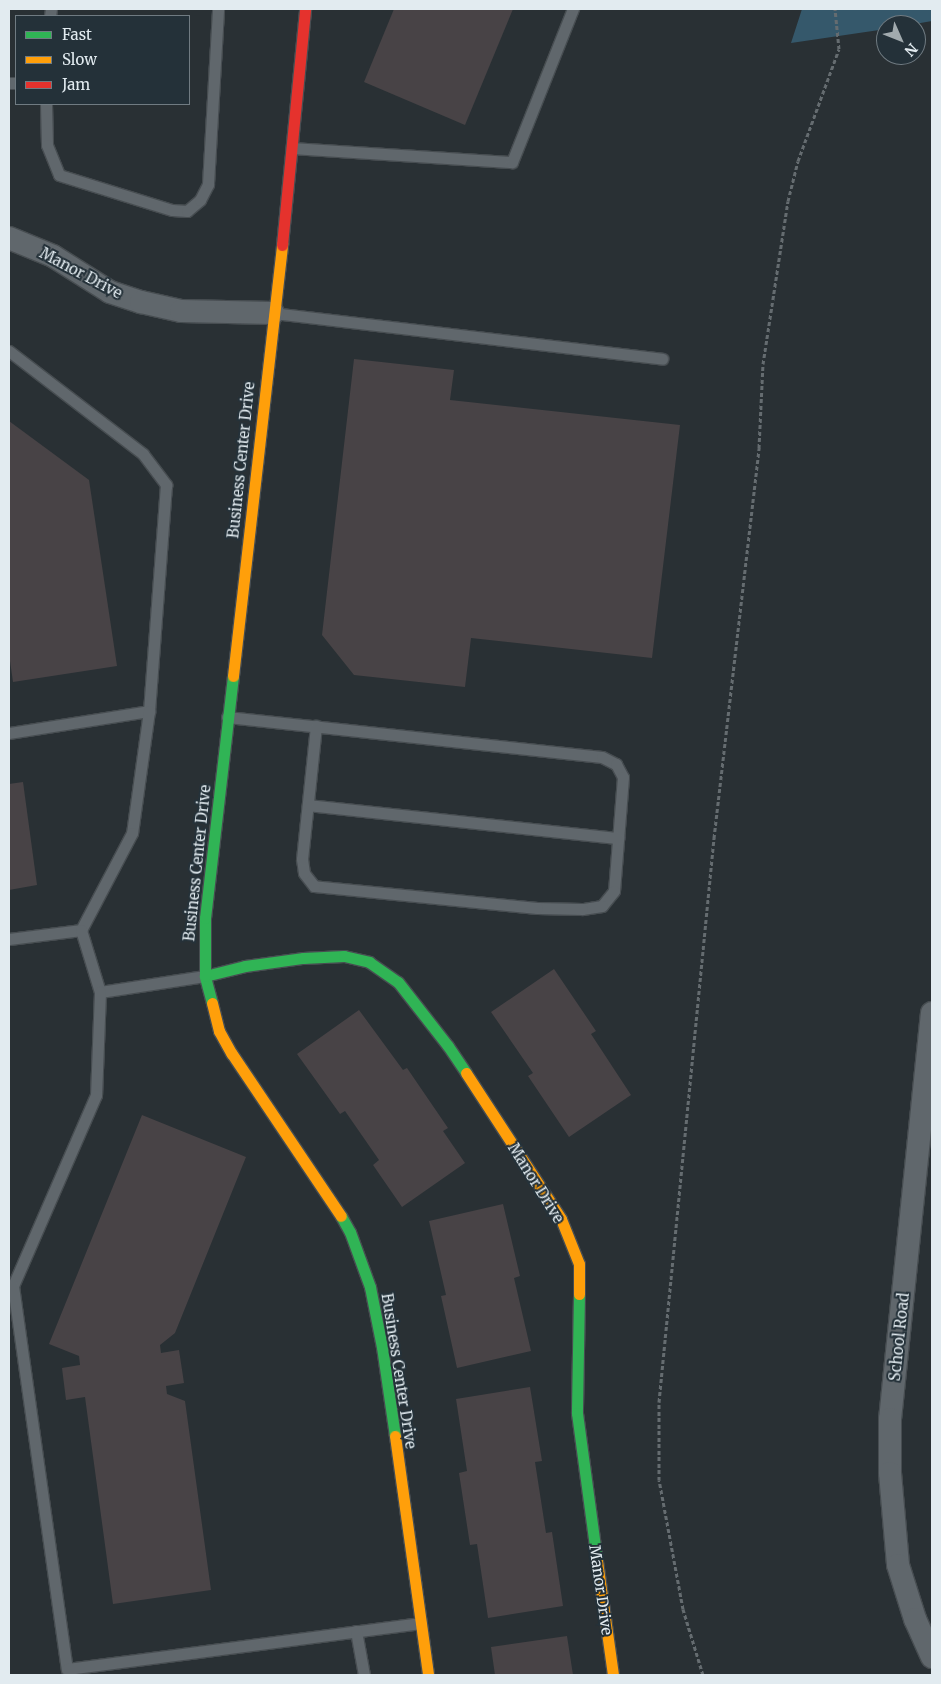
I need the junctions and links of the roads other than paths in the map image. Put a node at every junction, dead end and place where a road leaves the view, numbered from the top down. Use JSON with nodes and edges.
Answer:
{"nodes":[{"id":1,"x":218,"y":9,"type":"edge"},
{"id":2,"x":305,"y":9,"type":"edge"},
{"id":3,"x":573,"y":9,"type":"edge"},
{"id":4,"x":46,"y":105,"type":"edge"},
{"id":5,"x":294,"y":148,"type":"junction"},
{"id":6,"x":9,"y":238,"type":"edge"},
{"id":7,"x":273,"y":313,"type":"junction"},
{"id":8,"x":9,"y":351,"type":"edge"},
{"id":9,"x":662,"y":359,"type":"dead end"},
{"id":10,"x":149,"y":711,"type":"junction"},
{"id":11,"x":228,"y":717,"type":"junction"},
{"id":12,"x":316,"y":726,"type":"junction"},
{"id":13,"x":9,"y":733,"type":"edge"},
{"id":14,"x":308,"y":805,"type":"junction"},
{"id":15,"x":618,"y":838,"type":"junction"},
{"id":16,"x":81,"y":930,"type":"junction"},
{"id":17,"x":9,"y":939,"type":"edge"},
{"id":18,"x":205,"y":976,"type":"junction"},
{"id":19,"x":100,"y":992,"type":"junction"},
{"id":20,"x":932,"y":1012,"type":"edge"},
{"id":21,"x":421,"y":1623,"type":"junction"},
{"id":22,"x":356,"y":1631,"type":"junction"},
{"id":23,"x":932,"y":1657,"type":"edge"},
{"id":24,"x":364,"y":1675,"type":"edge"},
{"id":25,"x":428,"y":1675,"type":"edge"},
{"id":26,"x":613,"y":1675,"type":"edge"}],
"edges":[{"from":1,"to":4,"type":"lane"},
{"from":2,"to":5,"type":"street","name":"Business Center Drive"},
{"from":3,"to":5,"type":"lane"},
{"from":5,"to":7,"type":"street","name":"Business Center Drive"},
{"from":6,"to":7,"type":"street","name":"Manor Drive"},
{"from":7,"to":9,"type":"lane"},
{"from":7,"to":11,"type":"street","name":"Business Center Drive"},
{"from":8,"to":10,"type":"lane"},
{"from":10,"to":13,"type":"lane"},
{"from":10,"to":16,"type":"lane"},
{"from":11,"to":12,"type":"lane"},
{"from":11,"to":18,"type":"street","name":"Business Center Drive"},
{"from":12,"to":14,"type":"lane"},
{"from":12,"to":15,"type":"lane"},
{"from":14,"to":15,"type":"lane"},
{"from":14,"to":15,"type":"lane"},
{"from":16,"to":17,"type":"lane"},
{"from":16,"to":19,"type":"lane"},
{"from":18,"to":19,"type":"lane"},
{"from":18,"to":21,"type":"street","name":"Business Center Drive"},
{"from":18,"to":26,"type":"street","name":"Manor Drive"},
{"from":19,"to":22,"type":"lane"},
{"from":20,"to":23,"type":"street","name":"School Road"},
{"from":21,"to":22,"type":"lane"},
{"from":21,"to":25,"type":"street","name":"Business Center Drive"},
{"from":22,"to":24,"type":"lane"}]}
